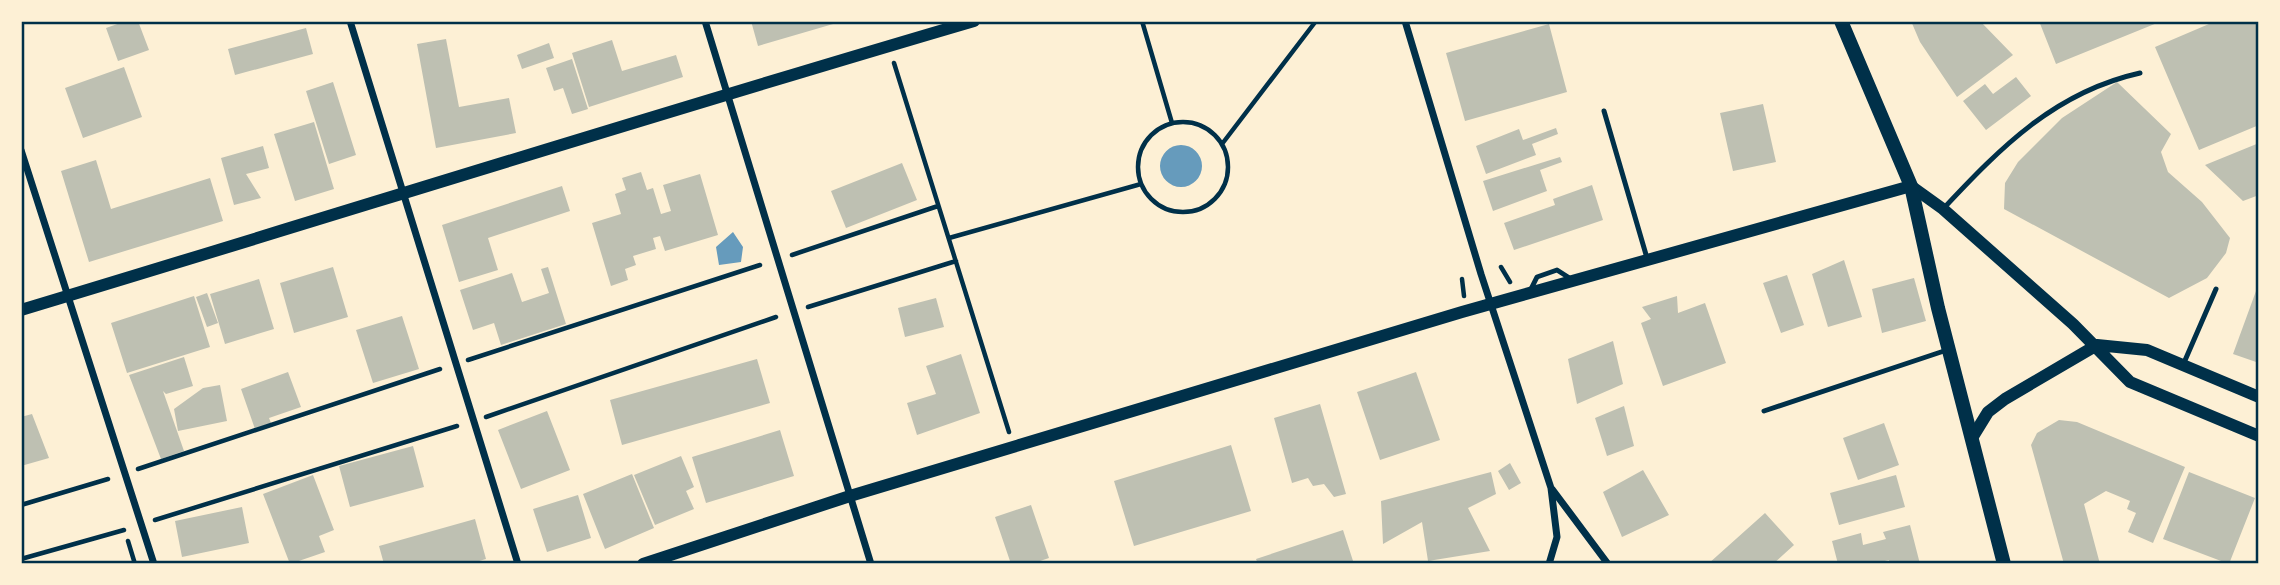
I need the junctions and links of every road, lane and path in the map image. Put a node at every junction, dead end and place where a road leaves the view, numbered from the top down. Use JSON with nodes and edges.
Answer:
{"nodes":[{"id":1,"x":350,"y":21,"type":"edge"},
{"id":2,"x":705,"y":21,"type":"edge"},
{"id":3,"x":974,"y":21,"type":"edge"},
{"id":4,"x":1142,"y":21,"type":"edge"},
{"id":5,"x":1316,"y":21,"type":"edge"},
{"id":6,"x":1405,"y":21,"type":"edge"},
{"id":7,"x":1841,"y":21,"type":"edge"},
{"id":8,"x":892,"y":57,"type":"dead end"},
{"id":9,"x":2140,"y":73,"type":"dead end"},
{"id":10,"x":727,"y":93,"type":"junction"},
{"id":11,"x":1604,"y":111,"type":"dead end"},
{"id":12,"x":1172,"y":123,"type":"junction"},
{"id":13,"x":1222,"y":144,"type":"junction"},
{"id":14,"x":21,"y":150,"type":"edge"},
{"id":15,"x":1141,"y":184,"type":"junction"},
{"id":16,"x":1911,"y":186,"type":"junction"},
{"id":17,"x":404,"y":195,"type":"junction"},
{"id":18,"x":938,"y":206,"type":"junction"},
{"id":19,"x":1943,"y":209,"type":"junction"},
{"id":20,"x":949,"y":238,"type":"junction"},
{"id":21,"x":792,"y":255,"type":"dead end"},
{"id":22,"x":1647,"y":258,"type":"junction"},
{"id":23,"x":956,"y":261,"type":"junction"},
{"id":24,"x":760,"y":265,"type":"dead end"},
{"id":25,"x":1501,"y":267,"type":"dead end"},
{"id":26,"x":1462,"y":279,"type":"dead end"},
{"id":27,"x":1512,"y":286,"type":"dead end"},
{"id":28,"x":2216,"y":289,"type":"dead end"},
{"id":29,"x":67,"y":296,"type":"junction"},
{"id":30,"x":1464,"y":297,"type":"dead end"},
{"id":31,"x":1490,"y":304,"type":"junction"},
{"id":32,"x":808,"y":307,"type":"dead end"},
{"id":33,"x":21,"y":310,"type":"edge"},
{"id":34,"x":776,"y":317,"type":"dead end"},
{"id":35,"x":2097,"y":345,"type":"junction"},
{"id":36,"x":1949,"y":349,"type":"junction"},
{"id":37,"x":467,"y":360,"type":"dead end"},
{"id":38,"x":2183,"y":365,"type":"junction"},
{"id":39,"x":440,"y":369,"type":"dead end"},
{"id":40,"x":2259,"y":397,"type":"edge"},
{"id":41,"x":1764,"y":411,"type":"dead end"},
{"id":42,"x":485,"y":418,"type":"dead end"},
{"id":43,"x":457,"y":426,"type":"dead end"},
{"id":44,"x":2259,"y":436,"type":"edge"},
{"id":45,"x":1972,"y":438,"type":"junction"},
{"id":46,"x":1013,"y":447,"type":"junction"},
{"id":47,"x":137,"y":469,"type":"dead end"},
{"id":48,"x":108,"y":479,"type":"dead end"},
{"id":49,"x":1551,"y":488,"type":"junction"},
{"id":50,"x":850,"y":496,"type":"junction"},
{"id":51,"x":21,"y":505,"type":"edge"},
{"id":52,"x":155,"y":520,"type":"dead end"},
{"id":53,"x":124,"y":530,"type":"dead end"},
{"id":54,"x":21,"y":559,"type":"edge"},
{"id":55,"x":154,"y":564,"type":"edge"},
{"id":56,"x":518,"y":564,"type":"edge"},
{"id":57,"x":643,"y":564,"type":"edge"},
{"id":58,"x":871,"y":564,"type":"edge"},
{"id":59,"x":1549,"y":564,"type":"edge"},
{"id":60,"x":1608,"y":564,"type":"edge"},
{"id":61,"x":2004,"y":564,"type":"edge"}],
"edges":[{"from":1,"to":17,"type":"street"},
{"from":2,"to":10,"type":"street"},
{"from":3,"to":10,"type":"street"},
{"from":4,"to":12,"type":"path"},
{"from":5,"to":13,"type":"path"},
{"from":6,"to":31,"type":"street"},
{"from":7,"to":16,"type":"main road"},
{"from":8,"to":18,"type":"path"},
{"from":9,"to":19,"type":"lane"},
{"from":10,"to":17,"type":"street"},
{"from":10,"to":50,"type":"street"},
{"from":11,"to":22,"type":"lane"},
{"from":12,"to":13,"type":"path"},
{"from":12,"to":15,"type":"path"},
{"from":13,"to":15,"type":"path"},
{"from":14,"to":29,"type":"street"},
{"from":15,"to":20,"type":"path"},
{"from":16,"to":19,"type":"street"},
{"from":16,"to":22,"type":"street"},
{"from":16,"to":36,"type":"main road"},
{"from":17,"to":29,"type":"street"},
{"from":17,"to":56,"type":"street"},
{"from":18,"to":20,"type":"path"},
{"from":18,"to":21,"type":"path"},
{"from":19,"to":35,"type":"street"},
{"from":20,"to":23,"type":"path"},
{"from":22,"to":31,"type":"street"},
{"from":23,"to":32,"type":"path"},
{"from":23,"to":46,"type":"path"},
{"from":24,"to":37,"type":"path"},
{"from":25,"to":27,"type":"path"},
{"from":26,"to":30,"type":"path"},
{"from":28,"to":38,"type":"lane"},
{"from":29,"to":33,"type":"street"},
{"from":29,"to":55,"type":"street"},
{"from":31,"to":46,"type":"street"},
{"from":31,"to":49,"type":"street"},
{"from":34,"to":42,"type":"path"},
{"from":35,"to":38,"type":"street"},
{"from":35,"to":44,"type":"street"},
{"from":35,"to":45,"type":"street"},
{"from":36,"to":41,"type":"lane"},
{"from":36,"to":45,"type":"main road"},
{"from":38,"to":40,"type":"street"},
{"from":39,"to":47,"type":"path"},
{"from":43,"to":52,"type":"path"},
{"from":45,"to":61,"type":"main road"},
{"from":46,"to":50,"type":"street"},
{"from":48,"to":51,"type":"path"},
{"from":49,"to":59,"type":"street"},
{"from":49,"to":60,"type":"street"},
{"from":50,"to":57,"type":"street"},
{"from":50,"to":58,"type":"street"},
{"from":53,"to":54,"type":"path"}]}
